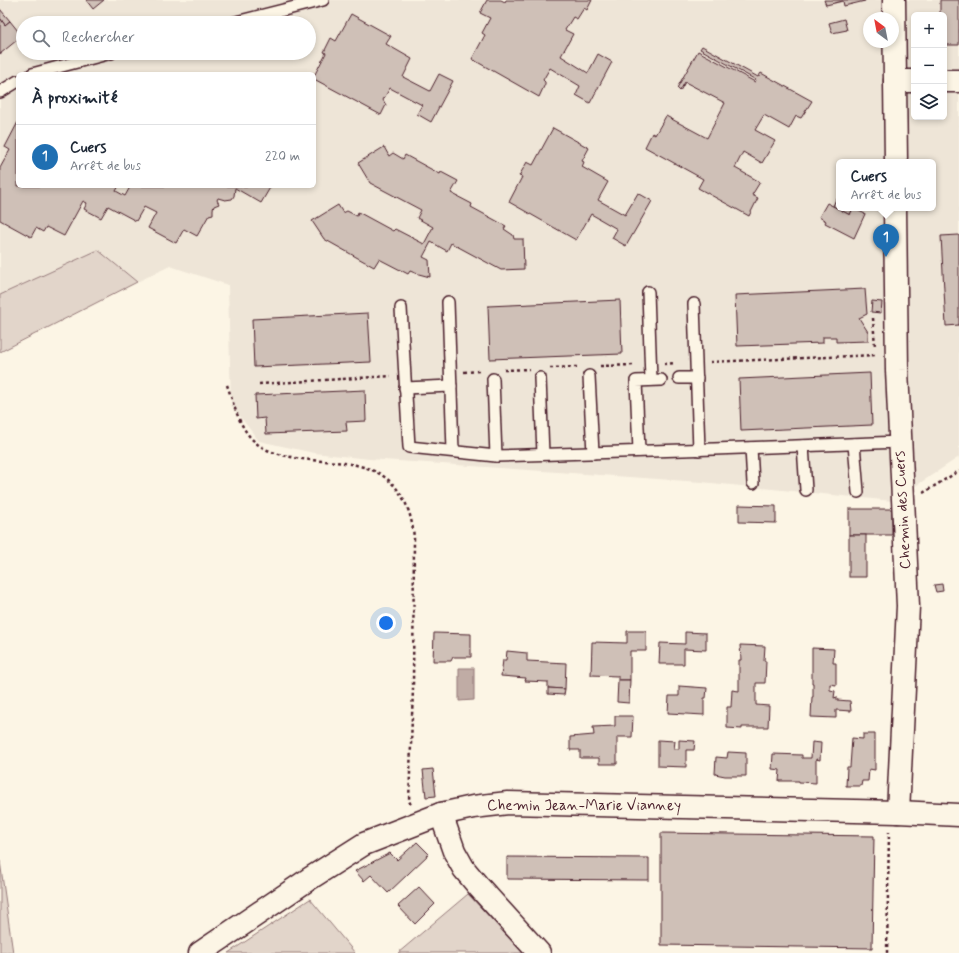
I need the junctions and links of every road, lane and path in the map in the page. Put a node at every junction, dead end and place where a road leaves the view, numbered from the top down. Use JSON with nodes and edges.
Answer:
{"nodes":[{"id":1,"x":323,"y":0,"type":"edge"},
{"id":2,"x":894,"y":0,"type":"edge"},
{"id":3,"x":260,"y":16,"type":"edge"},
{"id":4,"x":85,"y":60,"type":"edge"},
{"id":5,"x":40,"y":72,"type":"edge"},
{"id":6,"x":905,"y":81,"type":"edge"},
{"id":7,"x":947,"y":81,"type":"edge"},
{"id":8,"x":959,"y":81,"type":"edge"},
{"id":9,"x":16,"y":82,"type":"edge"},
{"id":10,"x":0,"y":92,"type":"edge"},
{"id":11,"x":896,"y":159,"type":"edge"},
{"id":12,"x":895,"y":211,"type":"edge"},
{"id":13,"x":648,"y":292,"type":"dead end"},
{"id":14,"x":448,"y":302,"type":"dead end"},
{"id":15,"x":694,"y":304,"type":"dead end"},
{"id":16,"x":401,"y":308,"type":"dead end"},
{"id":17,"x":873,"y":318,"type":"dead end"},
{"id":18,"x":875,"y":355,"type":"dead end"},
{"id":19,"x":450,"y":373,"type":"junction"},
{"id":20,"x":490,"y":375,"type":"joint"},
{"id":21,"x":404,"y":376,"type":"junction"},
{"id":22,"x":589,"y":376,"type":"dead end"},
{"id":23,"x":540,"y":378,"type":"dead end"},
{"id":24,"x":679,"y":378,"type":"dead end"},
{"id":25,"x":697,"y":378,"type":"junction"},
{"id":26,"x":259,"y":384,"type":"dead end"},
{"id":27,"x":227,"y":385,"type":"dead end"},
{"id":28,"x":451,"y":386,"type":"junction"},
{"id":29,"x":405,"y":388,"type":"junction"},
{"id":30,"x":900,"y":442,"type":"junction"},
{"id":31,"x":854,"y":444,"type":"junction"},
{"id":32,"x":803,"y":446,"type":"junction"},
{"id":33,"x":751,"y":448,"type":"junction"},
{"id":34,"x":699,"y":450,"type":"junction"},
{"id":35,"x":453,"y":451,"type":"junction"},
{"id":36,"x":639,"y":451,"type":"junction"},
{"id":37,"x":593,"y":453,"type":"junction"},
{"id":38,"x":543,"y":454,"type":"junction"},
{"id":39,"x":496,"y":456,"type":"junction"},
{"id":40,"x":959,"y":472,"type":"edge"},
{"id":41,"x":754,"y":483,"type":"dead end"},
{"id":42,"x":806,"y":490,"type":"dead end"},
{"id":43,"x":858,"y":492,"type":"dead end"},
{"id":44,"x":903,"y":505,"type":"junction"},
{"id":45,"x":894,"y":812,"type":"junction"},
{"id":46,"x":441,"y":814,"type":"junction"},
{"id":47,"x":959,"y":815,"type":"edge"},
{"id":48,"x":416,"y":823,"type":"junction"},
{"id":49,"x":200,"y":953,"type":"edge"},
{"id":50,"x":539,"y":953,"type":"edge"},
{"id":51,"x":886,"y":953,"type":"edge"}],
"edges":[{"from":1,"to":3,"type":"lane"},
{"from":2,"to":6,"type":"street"},
{"from":4,"to":5,"type":"lane"},
{"from":6,"to":11,"type":"street"},
{"from":7,"to":8,"type":"street"},
{"from":9,"to":10,"type":"lane"},
{"from":12,"to":30,"type":"street","name":"Chemin des Cuers"},
{"from":13,"to":36,"type":"lane"},
{"from":14,"to":19,"type":"lane"},
{"from":15,"to":25,"type":"lane"},
{"from":16,"to":21,"type":"lane"},
{"from":17,"to":18,"type":"path"},
{"from":19,"to":20,"type":"path"},
{"from":19,"to":28,"type":"lane"},
{"from":20,"to":39,"type":"lane"},
{"from":21,"to":26,"type":"path"},
{"from":21,"to":29,"type":"lane"},
{"from":22,"to":37,"type":"lane"},
{"from":23,"to":38,"type":"lane"},
{"from":24,"to":25,"type":"lane"},
{"from":25,"to":34,"type":"lane"},
{"from":27,"to":48,"type":"path"},
{"from":28,"to":29,"type":"lane"},
{"from":28,"to":35,"type":"lane"},
{"from":29,"to":35,"type":"lane"},
{"from":30,"to":31,"type":"lane"},
{"from":30,"to":44,"type":"street","name":"Chemin des Cuers"},
{"from":31,"to":32,"type":"lane"},
{"from":31,"to":43,"type":"lane"},
{"from":32,"to":33,"type":"lane"},
{"from":32,"to":42,"type":"lane"},
{"from":33,"to":34,"type":"lane"},
{"from":33,"to":41,"type":"lane"},
{"from":34,"to":36,"type":"lane"},
{"from":35,"to":39,"type":"lane"},
{"from":36,"to":37,"type":"lane"},
{"from":37,"to":38,"type":"lane"},
{"from":38,"to":39,"type":"lane"},
{"from":40,"to":44,"type":"path"},
{"from":44,"to":45,"type":"street","name":"Chemin des Cuers"},
{"from":45,"to":46,"type":"street","name":"Chemin Jean-Marie Vianney"},
{"from":45,"to":47,"type":"street","name":"Chemin Jean-Marie Vianney"},
{"from":45,"to":51,"type":"path"},
{"from":46,"to":48,"type":"street","name":"Chemin Jean-Marie Vianney"},
{"from":46,"to":50,"type":"street"},
{"from":48,"to":49,"type":"street","name":"Chemin Jean-Marie Vianney"}]}
